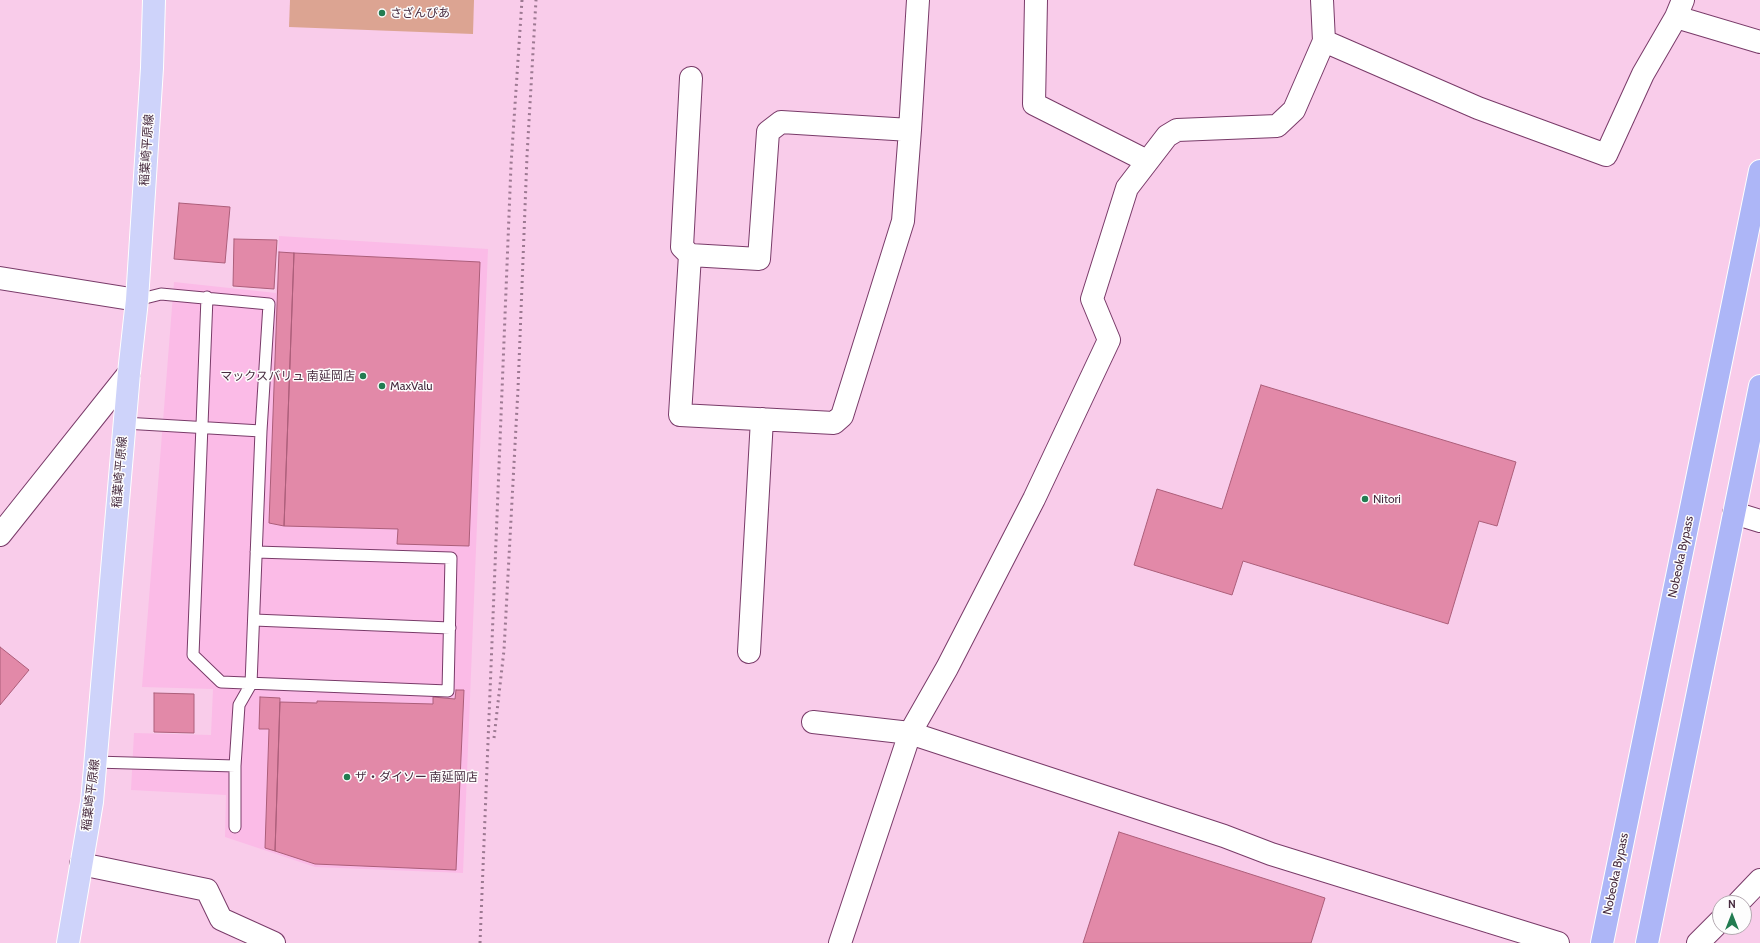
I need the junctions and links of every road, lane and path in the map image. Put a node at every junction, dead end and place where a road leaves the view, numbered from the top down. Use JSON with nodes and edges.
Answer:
{"nodes":[{"id":1,"x":154,"y":0,"type":"edge"},
{"id":2,"x":918,"y":0,"type":"edge"},
{"id":3,"x":1036,"y":0,"type":"edge"},
{"id":4,"x":1322,"y":0,"type":"edge"},
{"id":5,"x":1679,"y":8,"type":"edge"},
{"id":6,"x":1324,"y":41,"type":"junction"},
{"id":7,"x":1760,"y":42,"type":"edge"},
{"id":8,"x":691,"y":78,"type":"dead end"},
{"id":9,"x":910,"y":130,"type":"junction"},
{"id":10,"x":1147,"y":161,"type":"junction"},
{"id":11,"x":1760,"y":171,"type":"edge"},
{"id":12,"x":690,"y":255,"type":"junction"},
{"id":13,"x":0,"y":278,"type":"edge"},
{"id":14,"x":208,"y":297,"type":"junction"},
{"id":15,"x":137,"y":300,"type":"junction"},
{"id":16,"x":129,"y":373,"type":"junction"},
{"id":17,"x":1760,"y":386,"type":"edge"},
{"id":18,"x":762,"y":419,"type":"junction"},
{"id":19,"x":124,"y":424,"type":"junction"},
{"id":20,"x":202,"y":428,"type":"junction"},
{"id":21,"x":261,"y":431,"type":"junction"},
{"id":22,"x":1734,"y":512,"type":"junction"},
{"id":23,"x":1760,"y":521,"type":"edge"},
{"id":24,"x":0,"y":534,"type":"edge"},
{"id":25,"x":256,"y":552,"type":"junction"},
{"id":26,"x":254,"y":620,"type":"junction"},
{"id":27,"x":450,"y":628,"type":"junction"},
{"id":28,"x":749,"y":652,"type":"dead end"},
{"id":29,"x":251,"y":684,"type":"junction"},
{"id":30,"x":813,"y":722,"type":"dead end"},
{"id":31,"x":910,"y":733,"type":"junction"},
{"id":32,"x":95,"y":762,"type":"junction"},
{"id":33,"x":235,"y":766,"type":"junction"},
{"id":34,"x":235,"y":828,"type":"dead end"},
{"id":35,"x":81,"y":864,"type":"junction"},
{"id":36,"x":1760,"y":880,"type":"edge"},
{"id":37,"x":1746,"y":895,"type":"edge"},
{"id":38,"x":1712,"y":929,"type":"edge"},
{"id":39,"x":68,"y":943,"type":"edge"},
{"id":40,"x":274,"y":943,"type":"edge"},
{"id":41,"x":840,"y":943,"type":"edge"},
{"id":42,"x":1558,"y":943,"type":"edge"},
{"id":43,"x":1602,"y":943,"type":"edge"},
{"id":44,"x":1647,"y":943,"type":"edge"},
{"id":45,"x":1698,"y":943,"type":"edge"}],
"edges":[{"from":1,"to":15,"type":"main road","name":"稲葉崎平原線"},
{"from":2,"to":9,"type":"street"},
{"from":3,"to":10,"type":"street"},
{"from":4,"to":6,"type":"street"},
{"from":5,"to":6,"type":"street"},
{"from":5,"to":7,"type":"street"},
{"from":6,"to":10,"type":"street"},
{"from":8,"to":12,"type":"street"},
{"from":9,"to":12,"type":"street"},
{"from":9,"to":18,"type":"street"},
{"from":10,"to":31,"type":"street"},
{"from":11,"to":43,"type":"highway","name":"Nobeoka Bypass"},
{"from":12,"to":18,"type":"street"},
{"from":13,"to":15,"type":"street"},
{"from":14,"to":15,"type":"lane"},
{"from":14,"to":20,"type":"lane"},
{"from":14,"to":21,"type":"lane"},
{"from":15,"to":16,"type":"main road","name":"稲葉崎平原線"},
{"from":16,"to":19,"type":"main road","name":"稲葉崎平原線"},
{"from":16,"to":24,"type":"street"},
{"from":17,"to":22,"type":"highway"},
{"from":18,"to":28,"type":"street"},
{"from":19,"to":20,"type":"lane"},
{"from":19,"to":32,"type":"main road","name":"稲葉崎平原線"},
{"from":20,"to":21,"type":"lane"},
{"from":20,"to":29,"type":"lane"},
{"from":21,"to":25,"type":"lane"},
{"from":22,"to":23,"type":"street"},
{"from":22,"to":44,"type":"highway"},
{"from":25,"to":26,"type":"lane"},
{"from":25,"to":27,"type":"lane"},
{"from":26,"to":27,"type":"lane"},
{"from":26,"to":29,"type":"lane"},
{"from":27,"to":29,"type":"lane"},
{"from":29,"to":33,"type":"lane"},
{"from":30,"to":31,"type":"street"},
{"from":31,"to":41,"type":"street"},
{"from":31,"to":42,"type":"street"},
{"from":32,"to":33,"type":"lane"},
{"from":32,"to":35,"type":"main road","name":"稲葉崎平原線"},
{"from":33,"to":34,"type":"lane"},
{"from":35,"to":39,"type":"main road","name":"稲葉崎平原線"},
{"from":35,"to":40,"type":"street"},
{"from":36,"to":37,"type":"street"},
{"from":38,"to":45,"type":"street"}]}
